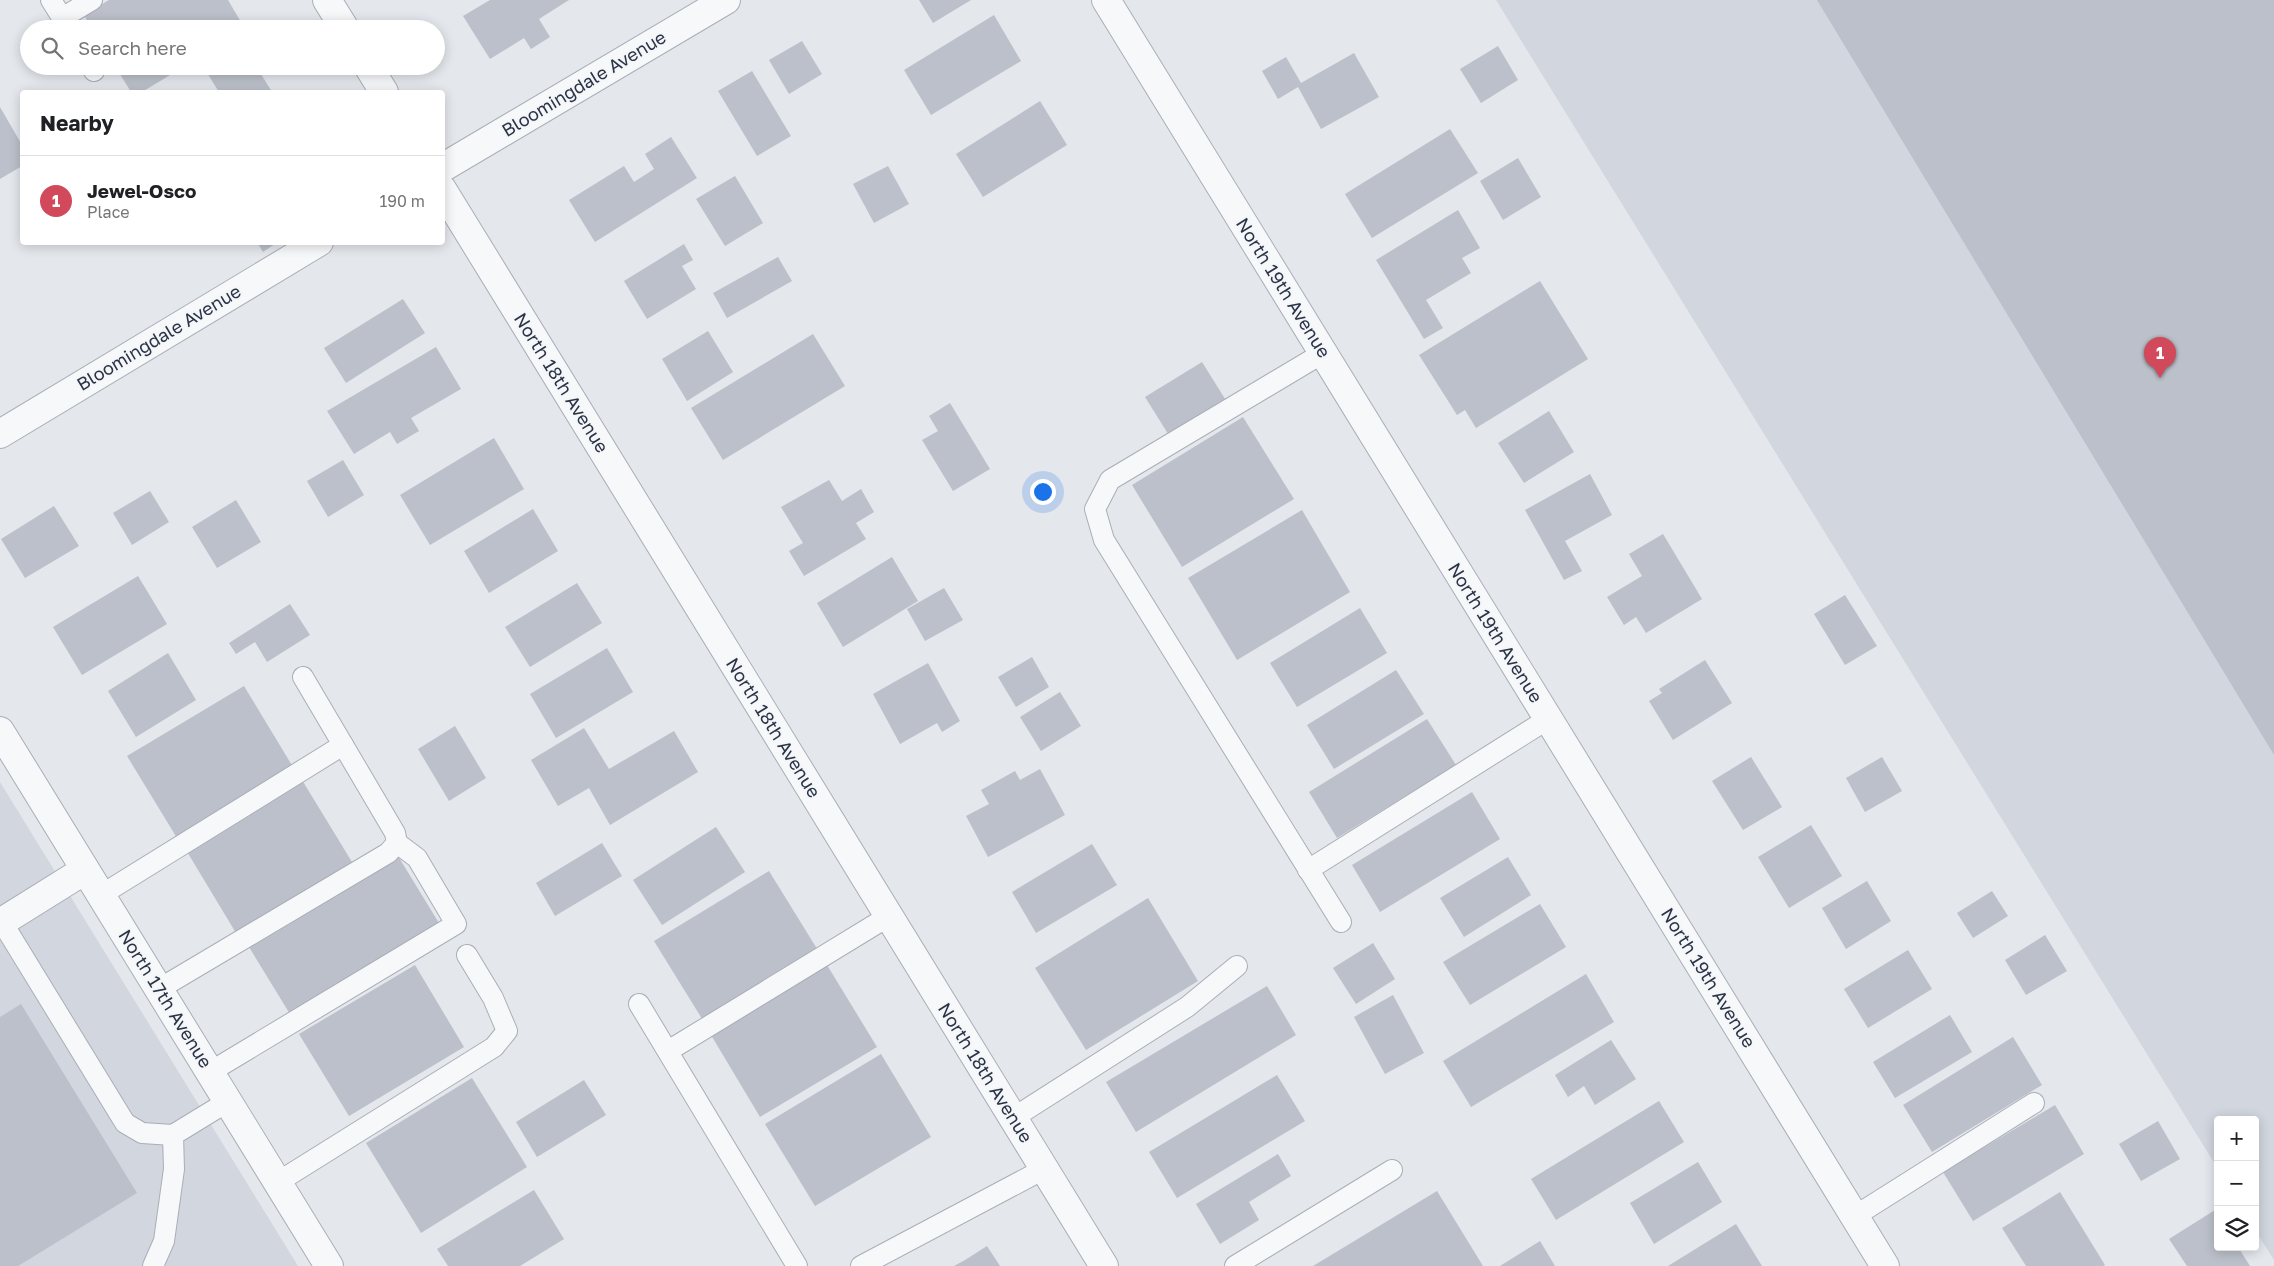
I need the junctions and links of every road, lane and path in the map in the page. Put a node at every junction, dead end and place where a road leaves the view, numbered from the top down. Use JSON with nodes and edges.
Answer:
{"nodes":[{"id":1,"x":51,"y":0,"type":"edge"},
{"id":2,"x":92,"y":0,"type":"edge"},
{"id":3,"x":327,"y":0,"type":"edge"},
{"id":4,"x":726,"y":0,"type":"edge"},
{"id":5,"x":1106,"y":0,"type":"edge"},
{"id":6,"x":64,"y":20,"type":"edge"},
{"id":7,"x":69,"y":20,"type":"edge"},
{"id":8,"x":339,"y":20,"type":"edge"},
{"id":9,"x":374,"y":75,"type":"edge"},
{"id":10,"x":383,"y":90,"type":"edge"},
{"id":11,"x":445,"y":166,"type":"edge"},
{"id":12,"x":445,"y":194,"type":"edge"},
{"id":13,"x":314,"y":245,"type":"edge"},
{"id":14,"x":1323,"y":353,"type":"junction"},
{"id":15,"x":0,"y":434,"type":"edge"},
{"id":16,"x":303,"y":677,"type":"dead end"},
{"id":17,"x":1548,"y":719,"type":"junction"},
{"id":18,"x":0,"y":731,"type":"edge"},
{"id":19,"x":343,"y":745,"type":"junction"},
{"id":20,"x":397,"y":843,"type":"junction"},
{"id":21,"x":85,"y":870,"type":"junction"},
{"id":22,"x":1308,"y":870,"type":"junction"},
{"id":23,"x":101,"y":895,"type":"junction"},
{"id":24,"x":889,"y":916,"type":"junction"},
{"id":25,"x":1,"y":922,"type":"edge"},
{"id":26,"x":1341,"y":922,"type":"dead end"},
{"id":27,"x":467,"y":955,"type":"dead end"},
{"id":28,"x":1237,"y":966,"type":"dead end"},
{"id":29,"x":159,"y":989,"type":"junction"},
{"id":30,"x":639,"y":1004,"type":"dead end"},
{"id":31,"x":668,"y":1051,"type":"junction"},
{"id":32,"x":210,"y":1072,"type":"junction"},
{"id":33,"x":228,"y":1102,"type":"junction"},
{"id":34,"x":2034,"y":1103,"type":"dead end"},
{"id":35,"x":1013,"y":1118,"type":"junction"},
{"id":36,"x":173,"y":1135,"type":"junction"},
{"id":37,"x":1044,"y":1169,"type":"junction"},
{"id":38,"x":1392,"y":1170,"type":"dead end"},
{"id":39,"x":278,"y":1182,"type":"junction"},
{"id":40,"x":1855,"y":1216,"type":"junction"},
{"id":41,"x":153,"y":1266,"type":"edge"},
{"id":42,"x":329,"y":1266,"type":"edge"},
{"id":43,"x":797,"y":1266,"type":"edge"},
{"id":44,"x":861,"y":1266,"type":"edge"},
{"id":45,"x":1104,"y":1266,"type":"edge"},
{"id":46,"x":1235,"y":1266,"type":"edge"},
{"id":47,"x":1885,"y":1266,"type":"edge"}],
"edges":[{"from":1,"to":6,"type":"lane"},
{"from":2,"to":7,"type":"lane"},
{"from":3,"to":8,"type":"street"},
{"from":4,"to":11,"type":"street","name":"Bloomingdale Avenue"},
{"from":5,"to":14,"type":"street","name":"North 19th Avenue"},
{"from":9,"to":10,"type":"street"},
{"from":12,"to":24,"type":"street","name":"North 18th Avenue"},
{"from":13,"to":15,"type":"street","name":"Bloomingdale Avenue"},
{"from":14,"to":17,"type":"street","name":"North 19th Avenue"},
{"from":14,"to":22,"type":"lane"},
{"from":16,"to":19,"type":"lane"},
{"from":17,"to":22,"type":"lane"},
{"from":17,"to":40,"type":"street","name":"North 19th Avenue"},
{"from":18,"to":21,"type":"street","name":"North 17th Avenue"},
{"from":19,"to":20,"type":"lane"},
{"from":19,"to":23,"type":"lane"},
{"from":20,"to":29,"type":"lane"},
{"from":20,"to":32,"type":"lane"},
{"from":21,"to":23,"type":"street","name":"North 17th Avenue"},
{"from":21,"to":25,"type":"street"},
{"from":22,"to":26,"type":"lane"},
{"from":23,"to":29,"type":"street","name":"North 17th Avenue"},
{"from":24,"to":31,"type":"lane"},
{"from":24,"to":35,"type":"street","name":"North 18th Avenue"},
{"from":25,"to":36,"type":"lane"},
{"from":27,"to":39,"type":"lane"},
{"from":28,"to":35,"type":"lane"},
{"from":29,"to":32,"type":"street","name":"North 17th Avenue"},
{"from":30,"to":31,"type":"lane"},
{"from":31,"to":43,"type":"lane"},
{"from":32,"to":33,"type":"street","name":"North 17th Avenue"},
{"from":33,"to":36,"type":"lane"},
{"from":33,"to":39,"type":"street","name":"North 17th Avenue"},
{"from":34,"to":40,"type":"lane"},
{"from":35,"to":37,"type":"street","name":"North 18th Avenue"},
{"from":36,"to":41,"type":"lane"},
{"from":37,"to":44,"type":"lane"},
{"from":37,"to":45,"type":"street","name":"North 18th Avenue"},
{"from":38,"to":46,"type":"lane"},
{"from":39,"to":42,"type":"street","name":"North 17th Avenue"},
{"from":40,"to":47,"type":"street","name":"North 19th Avenue"}]}
